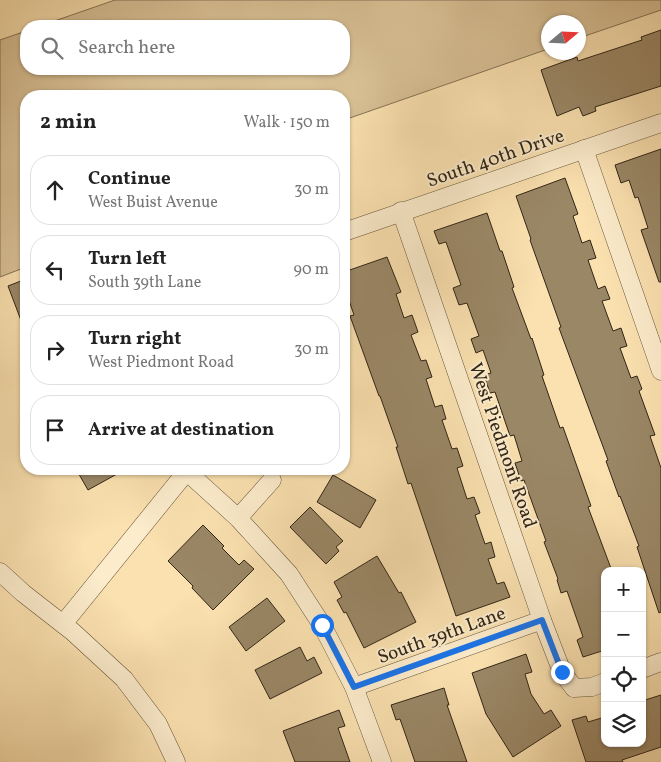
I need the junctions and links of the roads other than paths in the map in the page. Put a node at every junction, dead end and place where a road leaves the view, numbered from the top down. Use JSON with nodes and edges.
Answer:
{"nodes":[{"id":1,"x":661,"y":123,"type":"edge"},
{"id":2,"x":584,"y":149,"type":"junction"},
{"id":3,"x":401,"y":211,"type":"junction"},
{"id":4,"x":350,"y":230,"type":"edge"},
{"id":5,"x":661,"y":370,"type":"edge"},
{"id":6,"x":181,"y":475,"type":"edge"},
{"id":7,"x":191,"y":475,"type":"edge"},
{"id":8,"x":272,"y":480,"type":"dead end"},
{"id":9,"x":238,"y":518,"type":"junction"},
{"id":10,"x":0,"y":572,"type":"edge"},
{"id":11,"x":542,"y":620,"type":"junction"},
{"id":12,"x":63,"y":624,"type":"junction"},
{"id":13,"x":661,"y":662,"type":"edge"},
{"id":14,"x":646,"y":668,"type":"edge"},
{"id":15,"x":601,"y":684,"type":"edge"},
{"id":16,"x":354,"y":687,"type":"junction"},
{"id":17,"x":176,"y":762,"type":"edge"},
{"id":18,"x":382,"y":762,"type":"edge"}],
"edges":[{"from":1,"to":2,"type":"street","name":"South 40th Drive"},
{"from":2,"to":3,"type":"street","name":"South 40th Drive"},
{"from":2,"to":5,"type":"street"},
{"from":3,"to":4,"type":"street","name":"South 40th Drive"},
{"from":3,"to":11,"type":"street","name":"West Piedmont Road"},
{"from":6,"to":12,"type":"street"},
{"from":7,"to":9,"type":"street"},
{"from":8,"to":9,"type":"street"},
{"from":9,"to":16,"type":"street"},
{"from":10,"to":12,"type":"street"},
{"from":11,"to":15,"type":"street","name":"West Piedmont Road"},
{"from":11,"to":16,"type":"street","name":"South 39th Lane"},
{"from":12,"to":17,"type":"street"},
{"from":13,"to":14,"type":"street"},
{"from":16,"to":18,"type":"street"}]}
